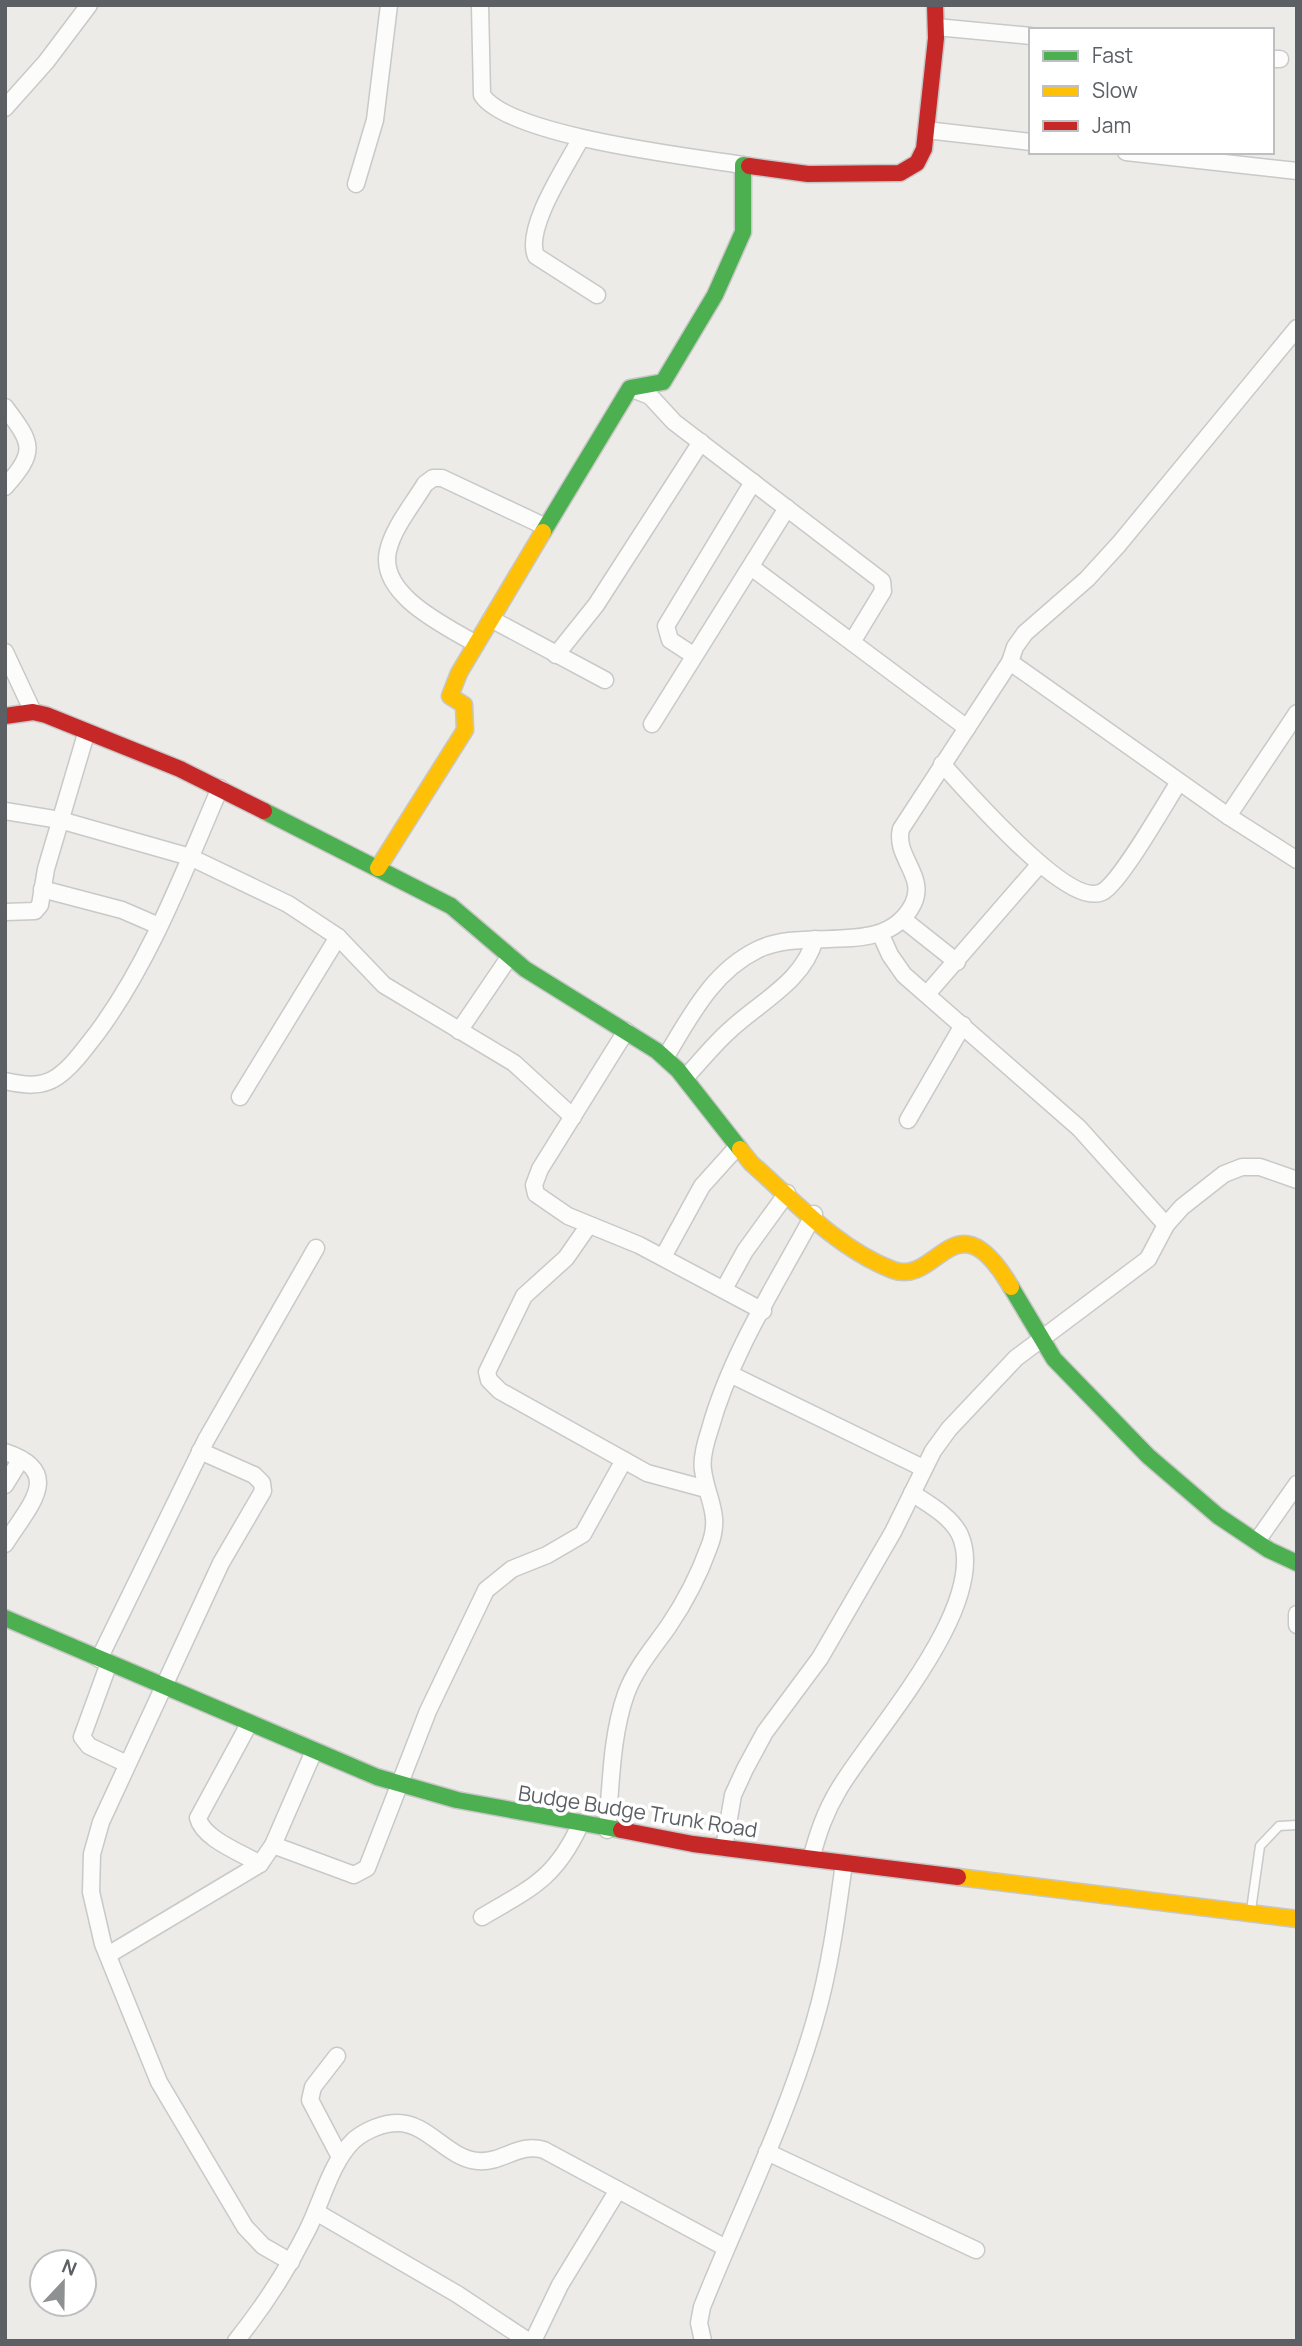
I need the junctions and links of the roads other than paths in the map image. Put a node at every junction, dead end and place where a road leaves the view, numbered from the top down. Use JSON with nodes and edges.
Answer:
{"nodes":[{"id":1,"x":89,"y":5,"type":"edge"},
{"id":2,"x":389,"y":5,"type":"edge"},
{"id":3,"x":480,"y":5,"type":"edge"},
{"id":4,"x":935,"y":5,"type":"edge"},
{"id":5,"x":936,"y":27,"type":"junction"},
{"id":6,"x":1029,"y":36,"type":"edge"},
{"id":7,"x":5,"y":108,"type":"edge"},
{"id":8,"x":926,"y":130,"type":"junction"},
{"id":9,"x":581,"y":138,"type":"junction"},
{"id":10,"x":1029,"y":142,"type":"edge"},
{"id":11,"x":1144,"y":154,"type":"edge"},
{"id":12,"x":743,"y":166,"type":"junction"},
{"id":13,"x":1297,"y":171,"type":"edge"},
{"id":14,"x":356,"y":184,"type":"dead end"},
{"id":15,"x":597,"y":295,"type":"dead end"},
{"id":16,"x":1297,"y":328,"type":"edge"},
{"id":17,"x":663,"y":382,"type":"junction"},
{"id":18,"x":630,"y":388,"type":"junction"},
{"id":19,"x":650,"y":396,"type":"junction"},
{"id":20,"x":5,"y":407,"type":"edge"},
{"id":21,"x":701,"y":442,"type":"junction"},
{"id":22,"x":753,"y":482,"type":"junction"},
{"id":23,"x":5,"y":487,"type":"edge"},
{"id":24,"x":787,"y":508,"type":"junction"},
{"id":25,"x":546,"y":527,"type":"junction"},
{"id":26,"x":751,"y":566,"type":"junction"},
{"id":27,"x":491,"y":620,"type":"junction"},
{"id":28,"x":852,"y":642,"type":"junction"},
{"id":29,"x":476,"y":644,"type":"junction"},
{"id":30,"x":5,"y":652,"type":"edge"},
{"id":31,"x":556,"y":655,"type":"junction"},
{"id":32,"x":693,"y":655,"type":"junction"},
{"id":33,"x":1010,"y":662,"type":"junction"},
{"id":34,"x":605,"y":680,"type":"dead end"},
{"id":35,"x":33,"y":712,"type":"junction"},
{"id":36,"x":1297,"y":713,"type":"edge"},
{"id":37,"x":5,"y":716,"type":"edge"},
{"id":38,"x":652,"y":724,"type":"dead end"},
{"id":39,"x":967,"y":728,"type":"junction"},
{"id":40,"x":86,"y":734,"type":"junction"},
{"id":41,"x":942,"y":764,"type":"junction"},
{"id":42,"x":1180,"y":782,"type":"junction"},
{"id":43,"x":220,"y":788,"type":"junction"},
{"id":44,"x":5,"y":811,"type":"edge"},
{"id":45,"x":1228,"y":816,"type":"junction"},
{"id":46,"x":60,"y":820,"type":"junction"},
{"id":47,"x":190,"y":857,"type":"junction"},
{"id":48,"x":1297,"y":860,"type":"edge"},
{"id":49,"x":1040,"y":864,"type":"junction"},
{"id":50,"x":378,"y":868,"type":"junction"},
{"id":51,"x":42,"y":889,"type":"junction"},
{"id":52,"x":5,"y":912,"type":"edge"},
{"id":53,"x":904,"y":920,"type":"junction"},
{"id":54,"x":159,"y":926,"type":"junction"},
{"id":55,"x":881,"y":935,"type":"junction"},
{"id":56,"x":338,"y":937,"type":"junction"},
{"id":57,"x":815,"y":939,"type":"junction"},
{"id":58,"x":510,"y":956,"type":"junction"},
{"id":59,"x":957,"y":962,"type":"junction"},
{"id":60,"x":927,"y":994,"type":"junction"},
{"id":61,"x":964,"y":1025,"type":"junction"},
{"id":62,"x":459,"y":1031,"type":"junction"},
{"id":63,"x":626,"y":1031,"type":"junction"},
{"id":64,"x":665,"y":1058,"type":"junction"},
{"id":65,"x":685,"y":1078,"type":"junction"},
{"id":66,"x":5,"y":1081,"type":"edge"},
{"id":67,"x":240,"y":1097,"type":"dead end"},
{"id":68,"x":573,"y":1117,"type":"junction"},
{"id":69,"x":908,"y":1121,"type":"dead end"},
{"id":70,"x":738,"y":1146,"type":"junction"},
{"id":71,"x":1297,"y":1180,"type":"edge"},
{"id":72,"x":787,"y":1193,"type":"junction"},
{"id":73,"x":814,"y":1214,"type":"junction"},
{"id":74,"x":589,"y":1225,"type":"junction"},
{"id":75,"x":1166,"y":1225,"type":"junction"},
{"id":76,"x":316,"y":1248,"type":"dead end"},
{"id":77,"x":663,"y":1257,"type":"junction"},
{"id":78,"x":724,"y":1290,"type":"junction"},
{"id":79,"x":763,"y":1311,"type":"junction"},
{"id":80,"x":1040,"y":1340,"type":"junction"},
{"id":81,"x":730,"y":1374,"type":"junction"},
{"id":82,"x":200,"y":1451,"type":"junction"},
{"id":83,"x":13,"y":1455,"type":"edge"},
{"id":84,"x":624,"y":1460,"type":"junction"},
{"id":85,"x":923,"y":1468,"type":"junction"},
{"id":86,"x":1297,"y":1484,"type":"edge"},
{"id":87,"x":5,"y":1485,"type":"edge"},
{"id":88,"x":706,"y":1489,"type":"junction"},
{"id":89,"x":912,"y":1493,"type":"junction"},
{"id":90,"x":1256,"y":1541,"type":"junction"},
{"id":91,"x":5,"y":1544,"type":"edge"},
{"id":92,"x":1297,"y":1563,"type":"edge"},
{"id":93,"x":1297,"y":1614,"type":"edge"},
{"id":94,"x":5,"y":1618,"type":"edge"},
{"id":95,"x":1297,"y":1625,"type":"edge"},
{"id":96,"x":104,"y":1661,"type":"junction"},
{"id":97,"x":163,"y":1686,"type":"junction"},
{"id":98,"x":249,"y":1724,"type":"junction"},
{"id":99,"x":314,"y":1751,"type":"junction"},
{"id":100,"x":127,"y":1764,"type":"junction"},
{"id":101,"x":401,"y":1785,"type":"junction"},
{"id":102,"x":580,"y":1825,"type":"junction"},
{"id":103,"x":1297,"y":1825,"type":"edge"},
{"id":104,"x":607,"y":1830,"type":"junction"},
{"id":105,"x":273,"y":1845,"type":"junction"},
{"id":106,"x":724,"y":1847,"type":"junction"},
{"id":107,"x":811,"y":1858,"type":"junction"},
{"id":108,"x":844,"y":1863,"type":"junction"},
{"id":109,"x":260,"y":1864,"type":"junction"},
{"id":110,"x":1251,"y":1913,"type":"junction"},
{"id":111,"x":482,"y":1917,"type":"dead end"},
{"id":112,"x":1297,"y":1919,"type":"edge"},
{"id":113,"x":108,"y":1955,"type":"junction"},
{"id":114,"x":337,"y":2056,"type":"dead end"},
{"id":115,"x":766,"y":2152,"type":"junction"},
{"id":116,"x":340,"y":2157,"type":"junction"},
{"id":117,"x":618,"y":2190,"type":"junction"},
{"id":118,"x":316,"y":2212,"type":"junction"},
{"id":119,"x":726,"y":2248,"type":"junction"},
{"id":120,"x":976,"y":2250,"type":"dead end"},
{"id":121,"x":291,"y":2262,"type":"junction"},
{"id":122,"x":236,"y":2341,"type":"edge"},
{"id":123,"x":530,"y":2341,"type":"edge"},
{"id":124,"x":703,"y":2341,"type":"edge"}],
"edges":[{"from":1,"to":7,"type":"street"},
{"from":2,"to":14,"type":"street"},
{"from":3,"to":9,"type":"street"},
{"from":4,"to":5,"type":"street"},
{"from":5,"to":6,"type":"street"},
{"from":5,"to":8,"type":"street"},
{"from":8,"to":10,"type":"street"},
{"from":8,"to":12,"type":"street"},
{"from":9,"to":12,"type":"street"},
{"from":9,"to":15,"type":"street"},
{"from":11,"to":13,"type":"street"},
{"from":12,"to":17,"type":"street"},
{"from":16,"to":33,"type":"street"},
{"from":17,"to":18,"type":"street"},
{"from":17,"to":19,"type":"street"},
{"from":18,"to":19,"type":"street"},
{"from":18,"to":25,"type":"street"},
{"from":19,"to":21,"type":"street"},
{"from":20,"to":23,"type":"street"},
{"from":21,"to":22,"type":"street"},
{"from":21,"to":31,"type":"street"},
{"from":22,"to":24,"type":"street"},
{"from":22,"to":32,"type":"street"},
{"from":24,"to":26,"type":"street"},
{"from":24,"to":28,"type":"street"},
{"from":25,"to":27,"type":"street"},
{"from":25,"to":29,"type":"street"},
{"from":26,"to":28,"type":"street"},
{"from":26,"to":32,"type":"street"},
{"from":27,"to":29,"type":"street"},
{"from":27,"to":31,"type":"street"},
{"from":28,"to":39,"type":"street"},
{"from":29,"to":50,"type":"street"},
{"from":30,"to":35,"type":"street"},
{"from":31,"to":34,"type":"street"},
{"from":32,"to":38,"type":"street"},
{"from":33,"to":39,"type":"street"},
{"from":33,"to":42,"type":"street"},
{"from":35,"to":37,"type":"street"},
{"from":35,"to":40,"type":"street"},
{"from":36,"to":45,"type":"street"},
{"from":39,"to":41,"type":"street"},
{"from":40,"to":43,"type":"street"},
{"from":40,"to":46,"type":"street"},
{"from":41,"to":49,"type":"street"},
{"from":41,"to":53,"type":"street"},
{"from":42,"to":45,"type":"street"},
{"from":42,"to":49,"type":"street"},
{"from":43,"to":47,"type":"street"},
{"from":43,"to":50,"type":"street"},
{"from":44,"to":46,"type":"street"},
{"from":45,"to":48,"type":"street"},
{"from":46,"to":47,"type":"street"},
{"from":46,"to":51,"type":"street"},
{"from":47,"to":54,"type":"street"},
{"from":47,"to":56,"type":"street"},
{"from":49,"to":59,"type":"street"},
{"from":50,"to":58,"type":"street"},
{"from":51,"to":52,"type":"street"},
{"from":51,"to":54,"type":"street"},
{"from":53,"to":55,"type":"street"},
{"from":53,"to":59,"type":"street"},
{"from":54,"to":66,"type":"street"},
{"from":55,"to":57,"type":"street"},
{"from":55,"to":60,"type":"street"},
{"from":56,"to":62,"type":"street"},
{"from":56,"to":67,"type":"street"},
{"from":57,"to":64,"type":"street"},
{"from":57,"to":65,"type":"street"},
{"from":58,"to":62,"type":"street"},
{"from":58,"to":63,"type":"street"},
{"from":59,"to":60,"type":"street"},
{"from":60,"to":61,"type":"street"},
{"from":61,"to":69,"type":"street"},
{"from":61,"to":75,"type":"street"},
{"from":62,"to":68,"type":"street"},
{"from":63,"to":64,"type":"street"},
{"from":63,"to":68,"type":"street"},
{"from":64,"to":65,"type":"street"},
{"from":65,"to":70,"type":"street"},
{"from":68,"to":74,"type":"street"},
{"from":70,"to":72,"type":"street"},
{"from":70,"to":77,"type":"street"},
{"from":71,"to":75,"type":"street"},
{"from":72,"to":73,"type":"street"},
{"from":72,"to":78,"type":"street"},
{"from":73,"to":79,"type":"street"},
{"from":73,"to":80,"type":"street"},
{"from":74,"to":77,"type":"street"},
{"from":74,"to":84,"type":"street"},
{"from":75,"to":80,"type":"street"},
{"from":76,"to":82,"type":"street"},
{"from":77,"to":78,"type":"street"},
{"from":78,"to":79,"type":"street"},
{"from":79,"to":81,"type":"street"},
{"from":80,"to":85,"type":"street"},
{"from":80,"to":90,"type":"street"},
{"from":81,"to":85,"type":"street"},
{"from":81,"to":88,"type":"street"},
{"from":82,"to":96,"type":"street"},
{"from":82,"to":97,"type":"street"},
{"from":83,"to":87,"type":"street"},
{"from":83,"to":91,"type":"street"},
{"from":84,"to":88,"type":"street"},
{"from":84,"to":101,"type":"street"},
{"from":85,"to":89,"type":"street"},
{"from":86,"to":90,"type":"street"},
{"from":88,"to":104,"type":"street"},
{"from":89,"to":106,"type":"street"},
{"from":89,"to":107,"type":"street"},
{"from":90,"to":92,"type":"street"},
{"from":93,"to":95,"type":"street"},
{"from":94,"to":96,"type":"street","name":"Budge Budge Trunk Road"},
{"from":96,"to":97,"type":"street","name":"Budge Budge Trunk Road"},
{"from":96,"to":100,"type":"street"},
{"from":97,"to":98,"type":"street","name":"Budge Budge Trunk Road"},
{"from":97,"to":100,"type":"street"},
{"from":98,"to":99,"type":"street","name":"Budge Budge Trunk Road"},
{"from":98,"to":109,"type":"street"},
{"from":99,"to":101,"type":"street","name":"Budge Budge Trunk Road"},
{"from":99,"to":105,"type":"street"},
{"from":100,"to":113,"type":"street"},
{"from":101,"to":102,"type":"street","name":"Budge Budge Trunk Road"},
{"from":101,"to":105,"type":"street"},
{"from":102,"to":104,"type":"street","name":"Budge Budge Trunk Road"},
{"from":102,"to":111,"type":"street"},
{"from":103,"to":110,"type":"lane"},
{"from":104,"to":106,"type":"street","name":"Budge Budge Trunk Road"},
{"from":105,"to":109,"type":"street"},
{"from":106,"to":107,"type":"street","name":"Budge Budge Trunk Road"},
{"from":107,"to":108,"type":"street","name":"Budge Budge Trunk Road"},
{"from":108,"to":110,"type":"street","name":"Budge Budge Trunk Road"},
{"from":108,"to":115,"type":"street"},
{"from":109,"to":113,"type":"street"},
{"from":110,"to":112,"type":"street","name":"Budge Budge Trunk Road"},
{"from":113,"to":121,"type":"street"},
{"from":114,"to":116,"type":"street"},
{"from":115,"to":119,"type":"street"},
{"from":115,"to":120,"type":"street"},
{"from":116,"to":117,"type":"street"},
{"from":116,"to":118,"type":"street"},
{"from":117,"to":119,"type":"street"},
{"from":117,"to":123,"type":"street"},
{"from":118,"to":121,"type":"street"},
{"from":118,"to":123,"type":"street"},
{"from":119,"to":124,"type":"street"},
{"from":121,"to":122,"type":"street"}]}
